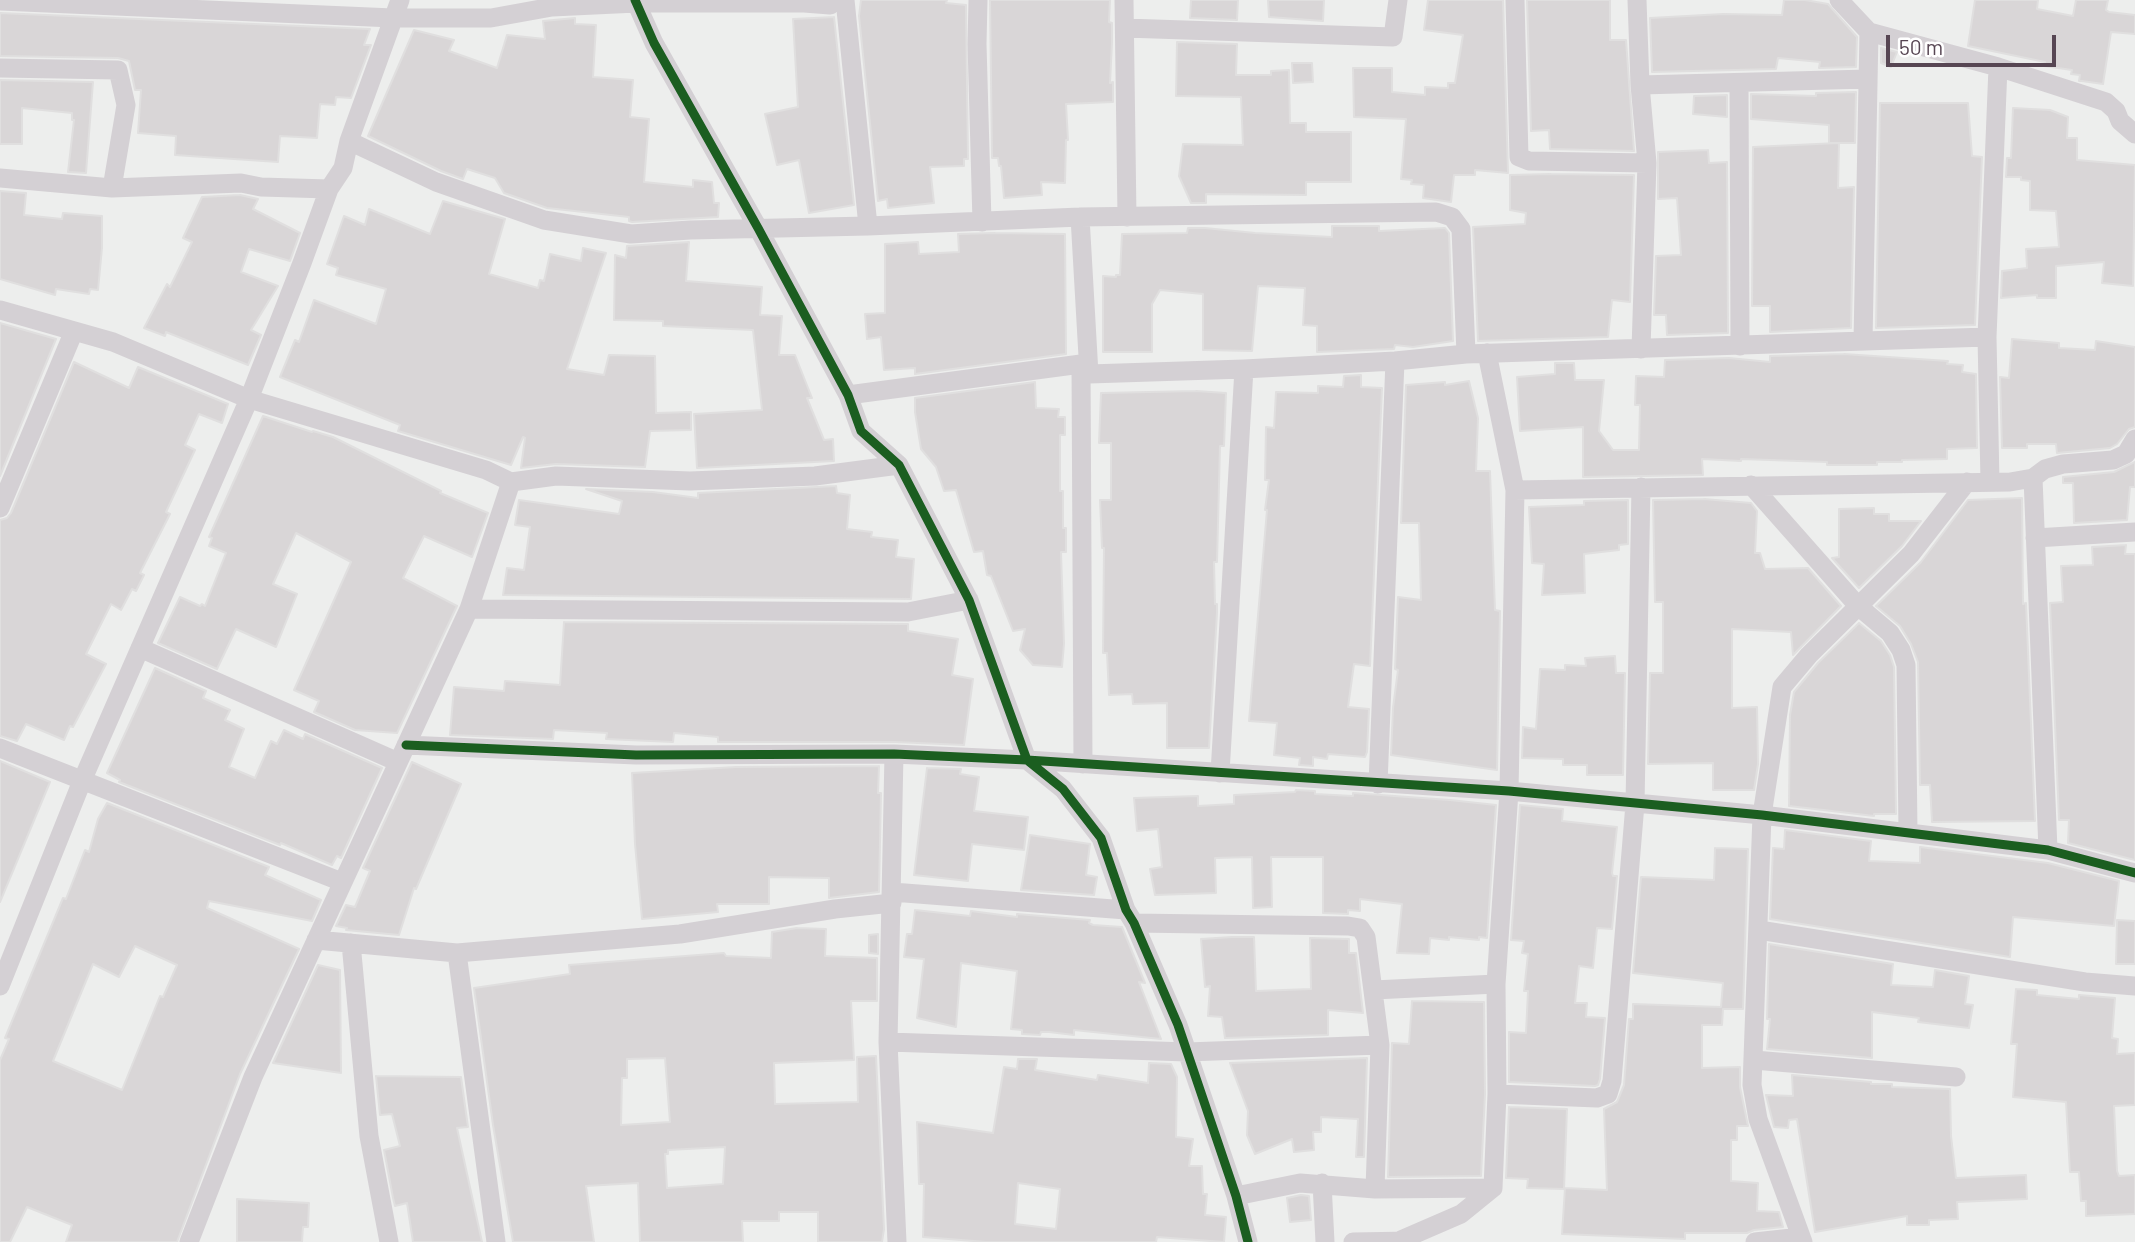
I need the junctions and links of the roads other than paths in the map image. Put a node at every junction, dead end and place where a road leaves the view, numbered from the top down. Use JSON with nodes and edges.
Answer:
{"nodes":[{"id":1,"x":832,"y":0,"type":"edge"},
{"id":2,"x":845,"y":0,"type":"edge"},
{"id":3,"x":978,"y":0,"type":"edge"},
{"id":4,"x":1124,"y":0,"type":"edge"},
{"id":5,"x":1398,"y":0,"type":"edge"},
{"id":6,"x":1516,"y":0,"type":"edge"},
{"id":7,"x":1637,"y":0,"type":"edge"},
{"id":8,"x":1839,"y":0,"type":"edge"},
{"id":9,"x":0,"y":1,"type":"edge"},
{"id":10,"x":636,"y":2,"type":"edge"},
{"id":11,"x":397,"y":9,"type":"edge"},
{"id":12,"x":1125,"y":28,"type":"junction"},
{"id":13,"x":1869,"y":32,"type":"junction"},
{"id":14,"x":1998,"y":67,"type":"junction"},
{"id":15,"x":0,"y":68,"type":"edge"},
{"id":16,"x":1868,"y":79,"type":"junction"},
{"id":17,"x":1739,"y":83,"type":"junction"},
{"id":18,"x":1640,"y":85,"type":"junction"},
{"id":19,"x":2135,"y":134,"type":"edge"},
{"id":20,"x":349,"y":141,"type":"junction"},
{"id":21,"x":1647,"y":163,"type":"junction"},
{"id":22,"x":0,"y":178,"type":"edge"},
{"id":23,"x":111,"y":188,"type":"junction"},
{"id":24,"x":329,"y":189,"type":"junction"},
{"id":25,"x":1080,"y":217,"type":"junction"},
{"id":26,"x":1127,"y":217,"type":"junction"},
{"id":27,"x":982,"y":222,"type":"junction"},
{"id":28,"x":867,"y":226,"type":"junction"},
{"id":29,"x":758,"y":228,"type":"junction"},
{"id":30,"x":0,"y":310,"type":"edge"},
{"id":31,"x":74,"y":331,"type":"junction"},
{"id":32,"x":1987,"y":337,"type":"junction"},
{"id":33,"x":1863,"y":341,"type":"junction"},
{"id":34,"x":1740,"y":346,"type":"junction"},
{"id":35,"x":1641,"y":349,"type":"junction"},
{"id":36,"x":1487,"y":353,"type":"junction"},
{"id":37,"x":1466,"y":354,"type":"junction"},
{"id":38,"x":1395,"y":361,"type":"junction"},
{"id":39,"x":1085,"y":369,"type":"junction"},
{"id":40,"x":1244,"y":369,"type":"junction"},
{"id":41,"x":848,"y":395,"type":"junction"},
{"id":42,"x":250,"y":399,"type":"junction"},
{"id":43,"x":2135,"y":439,"type":"edge"},
{"id":44,"x":899,"y":465,"type":"junction"},
{"id":45,"x":2033,"y":478,"type":"junction"},
{"id":46,"x":511,"y":482,"type":"junction"},
{"id":47,"x":1967,"y":482,"type":"junction"},
{"id":48,"x":1990,"y":482,"type":"junction"},
{"id":49,"x":1751,"y":485,"type":"junction"},
{"id":50,"x":1641,"y":487,"type":"junction"},
{"id":51,"x":1515,"y":490,"type":"junction"},
{"id":52,"x":0,"y":508,"type":"edge"},
{"id":53,"x":2135,"y":532,"type":"edge"},
{"id":54,"x":2035,"y":538,"type":"junction"},
{"id":55,"x":969,"y":600,"type":"junction"},
{"id":56,"x":1858,"y":606,"type":"junction"},
{"id":57,"x":469,"y":609,"type":"junction"},
{"id":58,"x":140,"y":648,"type":"junction"},
{"id":59,"x":0,"y":748,"type":"edge"},
{"id":60,"x":402,"y":754,"type":"junction"},
{"id":61,"x":894,"y":754,"type":"junction"},
{"id":62,"x":1027,"y":760,"type":"junction"},
{"id":63,"x":1083,"y":764,"type":"junction"},
{"id":64,"x":1220,"y":774,"type":"junction"},
{"id":65,"x":82,"y":781,"type":"junction"},
{"id":66,"x":1378,"y":784,"type":"junction"},
{"id":67,"x":1509,"y":791,"type":"junction"},
{"id":68,"x":1635,"y":804,"type":"junction"},
{"id":69,"x":1762,"y":815,"type":"junction"},
{"id":70,"x":1909,"y":833,"type":"junction"},
{"id":71,"x":2048,"y":850,"type":"junction"},
{"id":72,"x":2135,"y":873,"type":"edge"},
{"id":73,"x":342,"y":882,"type":"junction"},
{"id":74,"x":892,"y":897,"type":"junction"},
{"id":75,"x":1130,"y":916,"type":"junction"},
{"id":76,"x":1759,"y":930,"type":"junction"},
{"id":77,"x":316,"y":940,"type":"junction"},
{"id":78,"x":351,"y":943,"type":"junction"},
{"id":79,"x":457,"y":953,"type":"junction"},
{"id":80,"x":1496,"y":984,"type":"junction"},
{"id":81,"x":0,"y":986,"type":"edge"},
{"id":82,"x":2135,"y":986,"type":"edge"},
{"id":83,"x":1374,"y":990,"type":"junction"},
{"id":84,"x":888,"y":1042,"type":"junction"},
{"id":85,"x":1380,"y":1045,"type":"junction"},
{"id":86,"x":1187,"y":1052,"type":"junction"},
{"id":87,"x":1754,"y":1060,"type":"junction"},
{"id":88,"x":1956,"y":1077,"type":"dead end"},
{"id":89,"x":1497,"y":1094,"type":"junction"},
{"id":90,"x":1322,"y":1183,"type":"junction"},
{"id":91,"x":1493,"y":1188,"type":"junction"},
{"id":92,"x":1375,"y":1189,"type":"junction"},
{"id":93,"x":1236,"y":1196,"type":"junction"},
{"id":94,"x":1401,"y":1240,"type":"junction"},
{"id":95,"x":1802,"y":1240,"type":"edge"},
{"id":96,"x":189,"y":1242,"type":"edge"},
{"id":97,"x":389,"y":1242,"type":"edge"},
{"id":98,"x":496,"y":1242,"type":"edge"},
{"id":99,"x":897,"y":1242,"type":"edge"},
{"id":100,"x":1248,"y":1242,"type":"edge"},
{"id":101,"x":1325,"y":1242,"type":"edge"},
{"id":102,"x":1353,"y":1242,"type":"edge"},
{"id":103,"x":1429,"y":1242,"type":"edge"},
{"id":104,"x":1755,"y":1242,"type":"edge"}],
"edges":[{"from":1,"to":10,"type":"street"},
{"from":2,"to":28,"type":"street"},
{"from":3,"to":27,"type":"street"},
{"from":4,"to":12,"type":"street"},
{"from":5,"to":12,"type":"street"},
{"from":6,"to":21,"type":"street"},
{"from":7,"to":18,"type":"street"},
{"from":8,"to":13,"type":"street"},
{"from":9,"to":11,"type":"street"},
{"from":10,"to":11,"type":"street"},
{"from":10,"to":29,"type":"street"},
{"from":11,"to":20,"type":"street"},
{"from":12,"to":26,"type":"street"},
{"from":13,"to":14,"type":"street"},
{"from":13,"to":16,"type":"street"},
{"from":14,"to":19,"type":"street"},
{"from":14,"to":32,"type":"street"},
{"from":15,"to":23,"type":"street"},
{"from":16,"to":17,"type":"street"},
{"from":16,"to":33,"type":"street"},
{"from":17,"to":18,"type":"street"},
{"from":17,"to":34,"type":"street"},
{"from":18,"to":21,"type":"street"},
{"from":20,"to":24,"type":"street"},
{"from":20,"to":29,"type":"street"},
{"from":21,"to":35,"type":"street"},
{"from":22,"to":23,"type":"street"},
{"from":23,"to":24,"type":"street"},
{"from":24,"to":42,"type":"street"},
{"from":25,"to":26,"type":"street"},
{"from":25,"to":27,"type":"street"},
{"from":25,"to":39,"type":"street"},
{"from":26,"to":37,"type":"street"},
{"from":27,"to":28,"type":"street"},
{"from":28,"to":29,"type":"street"},
{"from":29,"to":41,"type":"street"},
{"from":30,"to":31,"type":"street"},
{"from":31,"to":42,"type":"street"},
{"from":31,"to":52,"type":"street"},
{"from":32,"to":33,"type":"street"},
{"from":32,"to":48,"type":"street"},
{"from":33,"to":34,"type":"street"},
{"from":34,"to":35,"type":"street"},
{"from":35,"to":36,"type":"street"},
{"from":36,"to":37,"type":"street"},
{"from":36,"to":51,"type":"street"},
{"from":37,"to":38,"type":"street"},
{"from":38,"to":40,"type":"street"},
{"from":38,"to":66,"type":"street"},
{"from":39,"to":40,"type":"street"},
{"from":39,"to":41,"type":"street"},
{"from":39,"to":63,"type":"street"},
{"from":40,"to":64,"type":"street"},
{"from":41,"to":44,"type":"street"},
{"from":42,"to":46,"type":"street"},
{"from":42,"to":58,"type":"street"},
{"from":43,"to":45,"type":"street"},
{"from":44,"to":46,"type":"street"},
{"from":44,"to":55,"type":"street"},
{"from":45,"to":48,"type":"street"},
{"from":45,"to":54,"type":"street"},
{"from":46,"to":57,"type":"street"},
{"from":47,"to":48,"type":"street"},
{"from":47,"to":49,"type":"street"},
{"from":47,"to":56,"type":"street"},
{"from":49,"to":50,"type":"street"},
{"from":49,"to":56,"type":"street"},
{"from":50,"to":51,"type":"street"},
{"from":50,"to":68,"type":"street"},
{"from":51,"to":67,"type":"street"},
{"from":53,"to":54,"type":"street"},
{"from":54,"to":71,"type":"street"},
{"from":55,"to":57,"type":"street"},
{"from":55,"to":62,"type":"street"},
{"from":56,"to":69,"type":"street"},
{"from":56,"to":70,"type":"street"},
{"from":57,"to":60,"type":"street"},
{"from":58,"to":60,"type":"street"},
{"from":58,"to":65,"type":"street"},
{"from":59,"to":65,"type":"street"},
{"from":60,"to":61,"type":"street"},
{"from":60,"to":73,"type":"street"},
{"from":61,"to":62,"type":"street"},
{"from":61,"to":74,"type":"street"},
{"from":62,"to":63,"type":"street"},
{"from":62,"to":75,"type":"street"},
{"from":63,"to":64,"type":"street"},
{"from":64,"to":66,"type":"street"},
{"from":65,"to":73,"type":"street"},
{"from":65,"to":81,"type":"street"},
{"from":66,"to":67,"type":"street"},
{"from":67,"to":68,"type":"street"},
{"from":67,"to":80,"type":"street"},
{"from":68,"to":69,"type":"street"},
{"from":68,"to":89,"type":"street"},
{"from":69,"to":70,"type":"street"},
{"from":69,"to":76,"type":"street"},
{"from":70,"to":71,"type":"street"},
{"from":71,"to":72,"type":"street"},
{"from":73,"to":77,"type":"street"},
{"from":74,"to":75,"type":"street"},
{"from":74,"to":79,"type":"street"},
{"from":74,"to":84,"type":"street"},
{"from":75,"to":83,"type":"street"},
{"from":75,"to":86,"type":"street"},
{"from":76,"to":82,"type":"street"},
{"from":76,"to":87,"type":"street"},
{"from":77,"to":78,"type":"street"},
{"from":77,"to":96,"type":"street"},
{"from":78,"to":79,"type":"street"},
{"from":78,"to":97,"type":"street"},
{"from":79,"to":98,"type":"street"},
{"from":80,"to":83,"type":"street"},
{"from":80,"to":89,"type":"street"},
{"from":83,"to":85,"type":"street"},
{"from":84,"to":86,"type":"street"},
{"from":84,"to":99,"type":"street"},
{"from":85,"to":86,"type":"street"},
{"from":85,"to":92,"type":"street"},
{"from":86,"to":93,"type":"street"},
{"from":87,"to":88,"type":"street"},
{"from":87,"to":95,"type":"street"},
{"from":89,"to":91,"type":"street"},
{"from":90,"to":92,"type":"street"},
{"from":90,"to":93,"type":"street"},
{"from":90,"to":101,"type":"street"},
{"from":91,"to":92,"type":"street"},
{"from":91,"to":94,"type":"street"},
{"from":93,"to":100,"type":"street"},
{"from":94,"to":102,"type":"street"},
{"from":94,"to":103,"type":"street"},
{"from":95,"to":104,"type":"street"}]}
